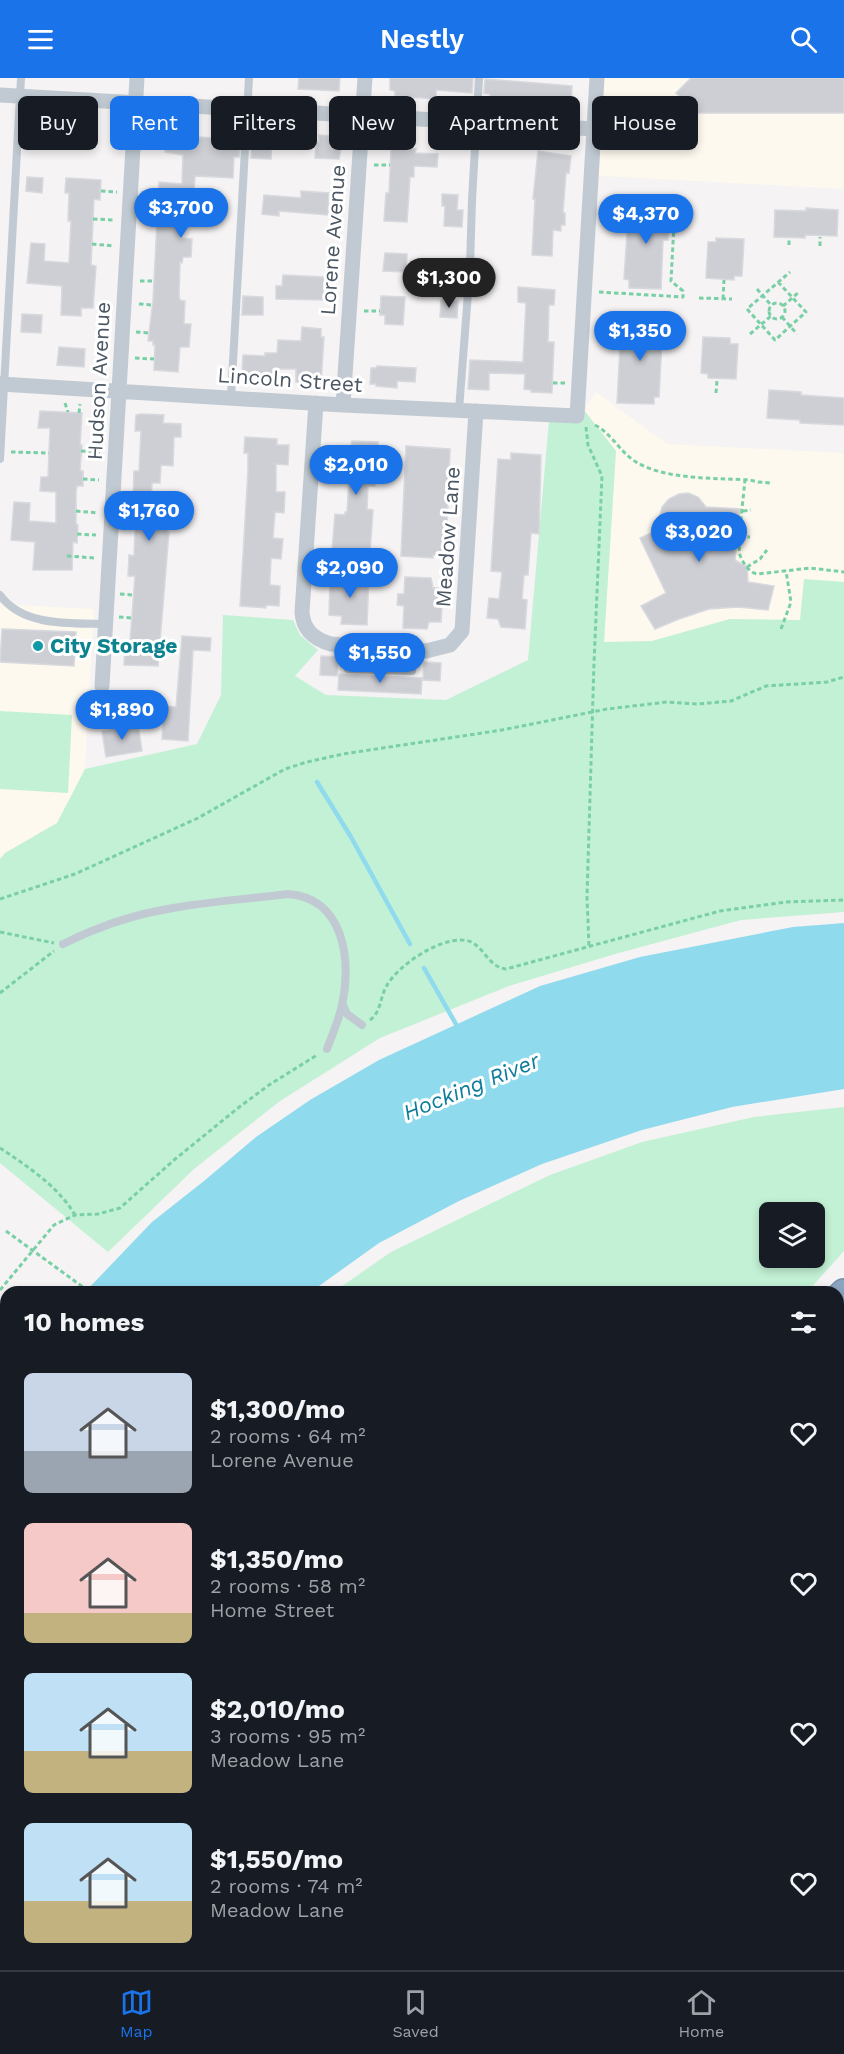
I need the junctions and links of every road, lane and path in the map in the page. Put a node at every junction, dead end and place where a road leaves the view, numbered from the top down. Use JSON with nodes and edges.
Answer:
{"nodes":[{"id":1,"x":21,"y":78,"type":"edge"},
{"id":2,"x":137,"y":78,"type":"edge"},
{"id":3,"x":249,"y":78,"type":"edge"},
{"id":4,"x":365,"y":78,"type":"edge"},
{"id":5,"x":479,"y":78,"type":"edge"},
{"id":6,"x":597,"y":78,"type":"edge"},
{"id":7,"x":0,"y":95,"type":"edge"},
{"id":8,"x":20,"y":96,"type":"joint"},
{"id":9,"x":136,"y":96,"type":"edge"},
{"id":10,"x":248,"y":96,"type":"edge"},
{"id":11,"x":364,"y":96,"type":"edge"},
{"id":12,"x":478,"y":96,"type":"edge"},
{"id":13,"x":596,"y":96,"type":"edge"},
{"id":14,"x":18,"y":128,"type":"edge"},
{"id":15,"x":133,"y":150,"type":"edge"},
{"id":16,"x":245,"y":150,"type":"edge"},
{"id":17,"x":361,"y":150,"type":"edge"},
{"id":18,"x":475,"y":150,"type":"edge"},
{"id":19,"x":593,"y":150,"type":"edge"},
{"id":20,"x":371,"y":164,"type":"dead end"},
{"id":21,"x":390,"y":165,"type":"dead end"},
{"id":22,"x":101,"y":190,"type":"dead end"},
{"id":23,"x":119,"y":192,"type":"dead end"},
{"id":24,"x":675,"y":205,"type":"dead end"},
{"id":25,"x":93,"y":219,"type":"dead end"},
{"id":26,"x":117,"y":221,"type":"dead end"},
{"id":27,"x":820,"y":237,"type":"dead end"},
{"id":28,"x":789,"y":239,"type":"dead end"},
{"id":29,"x":92,"y":244,"type":"dead end"},
{"id":30,"x":789,"y":245,"type":"dead end"},
{"id":31,"x":116,"y":246,"type":"dead end"},
{"id":32,"x":820,"y":246,"type":"dead end"},
{"id":33,"x":790,"y":272,"type":"dead end"},
{"id":34,"x":723,"y":280,"type":"dead end"},
{"id":35,"x":137,"y":281,"type":"dead end"},
{"id":36,"x":153,"y":281,"type":"dead end"},
{"id":37,"x":778,"y":282,"type":"junction"},
{"id":38,"x":757,"y":289,"type":"dead end"},
{"id":39,"x":786,"y":291,"type":"junction"},
{"id":40,"x":792,"y":291,"type":"dead end"},
{"id":41,"x":599,"y":292,"type":"dead end"},
{"id":42,"x":799,"y":292,"type":"dead end"},
{"id":43,"x":763,"y":296,"type":"junction"},
{"id":44,"x":699,"y":298,"type":"dead end"},
{"id":45,"x":792,"y":298,"type":"junction"},
{"id":46,"x":723,"y":299,"type":"junction"},
{"id":47,"x":732,"y":299,"type":"dead end"},
{"id":48,"x":135,"y":304,"type":"dead end"},
{"id":49,"x":152,"y":305,"type":"dead end"},
{"id":50,"x":771,"y":305,"type":"junction"},
{"id":51,"x":783,"y":306,"type":"junction"},
{"id":52,"x":358,"y":310,"type":"dead end"},
{"id":53,"x":380,"y":311,"type":"dead end"},
{"id":54,"x":771,"y":316,"type":"junction"},
{"id":55,"x":782,"y":317,"type":"junction"},
{"id":56,"x":761,"y":325,"type":"junction"},
{"id":57,"x":790,"y":327,"type":"junction"},
{"id":58,"x":785,"y":331,"type":"junction"},
{"id":59,"x":142,"y":333,"type":"dead end"},
{"id":60,"x":149,"y":333,"type":"dead end"},
{"id":61,"x":791,"y":333,"type":"dead end"},
{"id":62,"x":750,"y":334,"type":"dead end"},
{"id":63,"x":797,"y":334,"type":"dead end"},
{"id":64,"x":132,"y":358,"type":"dead end"},
{"id":65,"x":154,"y":359,"type":"dead end"},
{"id":66,"x":717,"y":380,"type":"dead end"},
{"id":67,"x":553,"y":383,"type":"dead end"},
{"id":68,"x":2,"y":384,"type":"edge"},
{"id":69,"x":570,"y":384,"type":"dead end"},
{"id":70,"x":119,"y":391,"type":"junction"},
{"id":71,"x":716,"y":393,"type":"dead end"},
{"id":72,"x":231,"y":397,"type":"junction"},
{"id":73,"x":65,"y":399,"type":"dead end"},
{"id":74,"x":80,"y":399,"type":"dead end"},
{"id":75,"x":316,"y":403,"type":"junction"},
{"id":76,"x":343,"y":405,"type":"junction"},
{"id":77,"x":459,"y":410,"type":"junction"},
{"id":78,"x":476,"y":411,"type":"junction"},
{"id":79,"x":68,"y":412,"type":"dead end"},
{"id":80,"x":80,"y":413,"type":"dead end"},
{"id":81,"x":582,"y":420,"type":"junction"},
{"id":82,"x":594,"y":425,"type":"dead end"},
{"id":83,"x":0,"y":451,"type":"edge"},
{"id":84,"x":81,"y":451,"type":"dead end"},
{"id":85,"x":102,"y":452,"type":"dead end"},
{"id":86,"x":50,"y":453,"type":"dead end"},
{"id":87,"x":0,"y":459,"type":"edge"},
{"id":88,"x":83,"y":479,"type":"dead end"},
{"id":89,"x":745,"y":479,"type":"junction"},
{"id":90,"x":101,"y":480,"type":"dead end"},
{"id":91,"x":771,"y":483,"type":"dead end"},
{"id":92,"x":751,"y":510,"type":"dead end"},
{"id":93,"x":743,"y":511,"type":"junction"},
{"id":94,"x":76,"y":512,"type":"dead end"},
{"id":95,"x":99,"y":513,"type":"dead end"},
{"id":96,"x":77,"y":534,"type":"dead end"},
{"id":97,"x":98,"y":535,"type":"dead end"},
{"id":98,"x":740,"y":537,"type":"junction"},
{"id":99,"x":750,"y":537,"type":"dead end"},
{"id":100,"x":767,"y":550,"type":"dead end"},
{"id":101,"x":67,"y":556,"type":"dead end"},
{"id":102,"x":96,"y":558,"type":"dead end"},
{"id":103,"x":747,"y":567,"type":"junction"},
{"id":104,"x":786,"y":571,"type":"junction"},
{"id":105,"x":844,"y":572,"type":"edge"},
{"id":106,"x":0,"y":595,"type":"edge"},
{"id":107,"x":106,"y":624,"type":"junction"},
{"id":108,"x":781,"y":629,"type":"dead end"},
{"id":109,"x":350,"y":646,"type":"junction"},
{"id":110,"x":413,"y":650,"type":"junction"},
{"id":111,"x":844,"y":677,"type":"edge"},
{"id":112,"x":102,"y":686,"type":"dead end"},
{"id":113,"x":592,"y":713,"type":"junction"},
{"id":114,"x":0,"y":899,"type":"edge"},
{"id":115,"x":844,"y":900,"type":"edge"},
{"id":116,"x":0,"y":932,"type":"edge"},
{"id":117,"x":63,"y":944,"type":"junction"},
{"id":118,"x":589,"y":947,"type":"junction"},
{"id":119,"x":0,"y":993,"type":"edge"},
{"id":120,"x":343,"y":1005,"type":"junction"},
{"id":121,"x":362,"y":1025,"type":"joint"},
{"id":122,"x":327,"y":1049,"type":"joint"},
{"id":123,"x":0,"y":1148,"type":"edge"},
{"id":124,"x":75,"y":1215,"type":"junction"},
{"id":125,"x":6,"y":1231,"type":"dead end"},
{"id":126,"x":32,"y":1250,"type":"junction"},
{"id":127,"x":3,"y":1286,"type":"edge"},
{"id":128,"x":82,"y":1286,"type":"edge"}],
"edges":[{"from":1,"to":8,"type":"lane"},
{"from":2,"to":9,"type":"street","name":"Hudson Avenue"},
{"from":3,"to":10,"type":"lane"},
{"from":4,"to":11,"type":"street","name":"Lorene Avenue"},
{"from":5,"to":12,"type":"lane"},
{"from":6,"to":13,"type":"street"},
{"from":7,"to":8,"type":"street"},
{"from":14,"to":68,"type":"lane"},
{"from":15,"to":70,"type":"street","name":"Hudson Avenue"},
{"from":16,"to":72,"type":"lane"},
{"from":17,"to":76,"type":"street","name":"Lorene Avenue"},
{"from":18,"to":77,"type":"lane"},
{"from":19,"to":81,"type":"street"},
{"from":20,"to":21,"type":"path"},
{"from":22,"to":23,"type":"path"},
{"from":24,"to":41,"type":"path"},
{"from":25,"to":26,"type":"path"},
{"from":27,"to":32,"type":"path"},
{"from":28,"to":30,"type":"path"},
{"from":29,"to":31,"type":"path"},
{"from":33,"to":37,"type":"path"},
{"from":34,"to":46,"type":"path"},
{"from":35,"to":36,"type":"path"},
{"from":37,"to":39,"type":"path"},
{"from":37,"to":43,"type":"path"},
{"from":38,"to":43,"type":"path"},
{"from":39,"to":40,"type":"path"},
{"from":39,"to":45,"type":"path"},
{"from":42,"to":45,"type":"path"},
{"from":43,"to":50,"type":"path"},
{"from":43,"to":56,"type":"path"},
{"from":44,"to":46,"type":"path"},
{"from":45,"to":51,"type":"path"},
{"from":45,"to":57,"type":"path"},
{"from":46,"to":47,"type":"path"},
{"from":48,"to":49,"type":"path"},
{"from":50,"to":51,"type":"path"},
{"from":50,"to":54,"type":"path"},
{"from":51,"to":55,"type":"path"},
{"from":52,"to":53,"type":"path"},
{"from":54,"to":55,"type":"path"},
{"from":54,"to":56,"type":"path"},
{"from":55,"to":57,"type":"path"},
{"from":56,"to":58,"type":"path"},
{"from":56,"to":62,"type":"path"},
{"from":57,"to":58,"type":"path"},
{"from":57,"to":63,"type":"path"},
{"from":58,"to":61,"type":"path"},
{"from":59,"to":60,"type":"path"},
{"from":64,"to":65,"type":"path"},
{"from":66,"to":71,"type":"path"},
{"from":67,"to":69,"type":"path"},
{"from":68,"to":70,"type":"street","name":"Lincoln Street"},
{"from":68,"to":83,"type":"lane"},
{"from":70,"to":72,"type":"street","name":"Lincoln Street"},
{"from":70,"to":107,"type":"street","name":"Hudson Avenue"},
{"from":72,"to":75,"type":"street","name":"Lincoln Street"},
{"from":73,"to":79,"type":"path"},
{"from":74,"to":80,"type":"path"},
{"from":75,"to":76,"type":"street","name":"Lincoln Street"},
{"from":75,"to":109,"type":"street","name":"Meadow Lane"},
{"from":76,"to":77,"type":"street","name":"Lincoln Street"},
{"from":77,"to":78,"type":"street","name":"Lincoln Street"},
{"from":78,"to":81,"type":"street","name":"Lincoln Street"},
{"from":78,"to":110,"type":"street","name":"Meadow Lane"},
{"from":81,"to":113,"type":"path"},
{"from":82,"to":89,"type":"path"},
{"from":83,"to":86,"type":"path"},
{"from":83,"to":87,"type":"lane"},
{"from":84,"to":85,"type":"path"},
{"from":88,"to":90,"type":"path"},
{"from":89,"to":91,"type":"path"},
{"from":89,"to":93,"type":"path"},
{"from":92,"to":93,"type":"path"},
{"from":93,"to":98,"type":"path"},
{"from":94,"to":95,"type":"path"},
{"from":96,"to":97,"type":"path"},
{"from":98,"to":99,"type":"path"},
{"from":98,"to":103,"type":"path"},
{"from":100,"to":103,"type":"path"},
{"from":101,"to":102,"type":"path"},
{"from":103,"to":104,"type":"path"},
{"from":104,"to":105,"type":"path"},
{"from":104,"to":108,"type":"path"},
{"from":106,"to":107,"type":"lane"},
{"from":107,"to":112,"type":"street","name":"Hudson Avenue"},
{"from":109,"to":110,"type":"street","name":"Meadow Lane"},
{"from":109,"to":110,"type":"lane"},
{"from":111,"to":113,"type":"path"},
{"from":113,"to":114,"type":"path"},
{"from":113,"to":118,"type":"path"},
{"from":115,"to":118,"type":"path"},
{"from":116,"to":117,"type":"path"},
{"from":117,"to":119,"type":"path"},
{"from":117,"to":120,"type":"lane"},
{"from":118,"to":121,"type":"path"},
{"from":120,"to":121,"type":"lane"},
{"from":120,"to":122,"type":"lane"},
{"from":122,"to":124,"type":"path"},
{"from":123,"to":124,"type":"path"},
{"from":124,"to":126,"type":"path"},
{"from":125,"to":126,"type":"path"},
{"from":126,"to":127,"type":"path"},
{"from":126,"to":128,"type":"path"}]}
